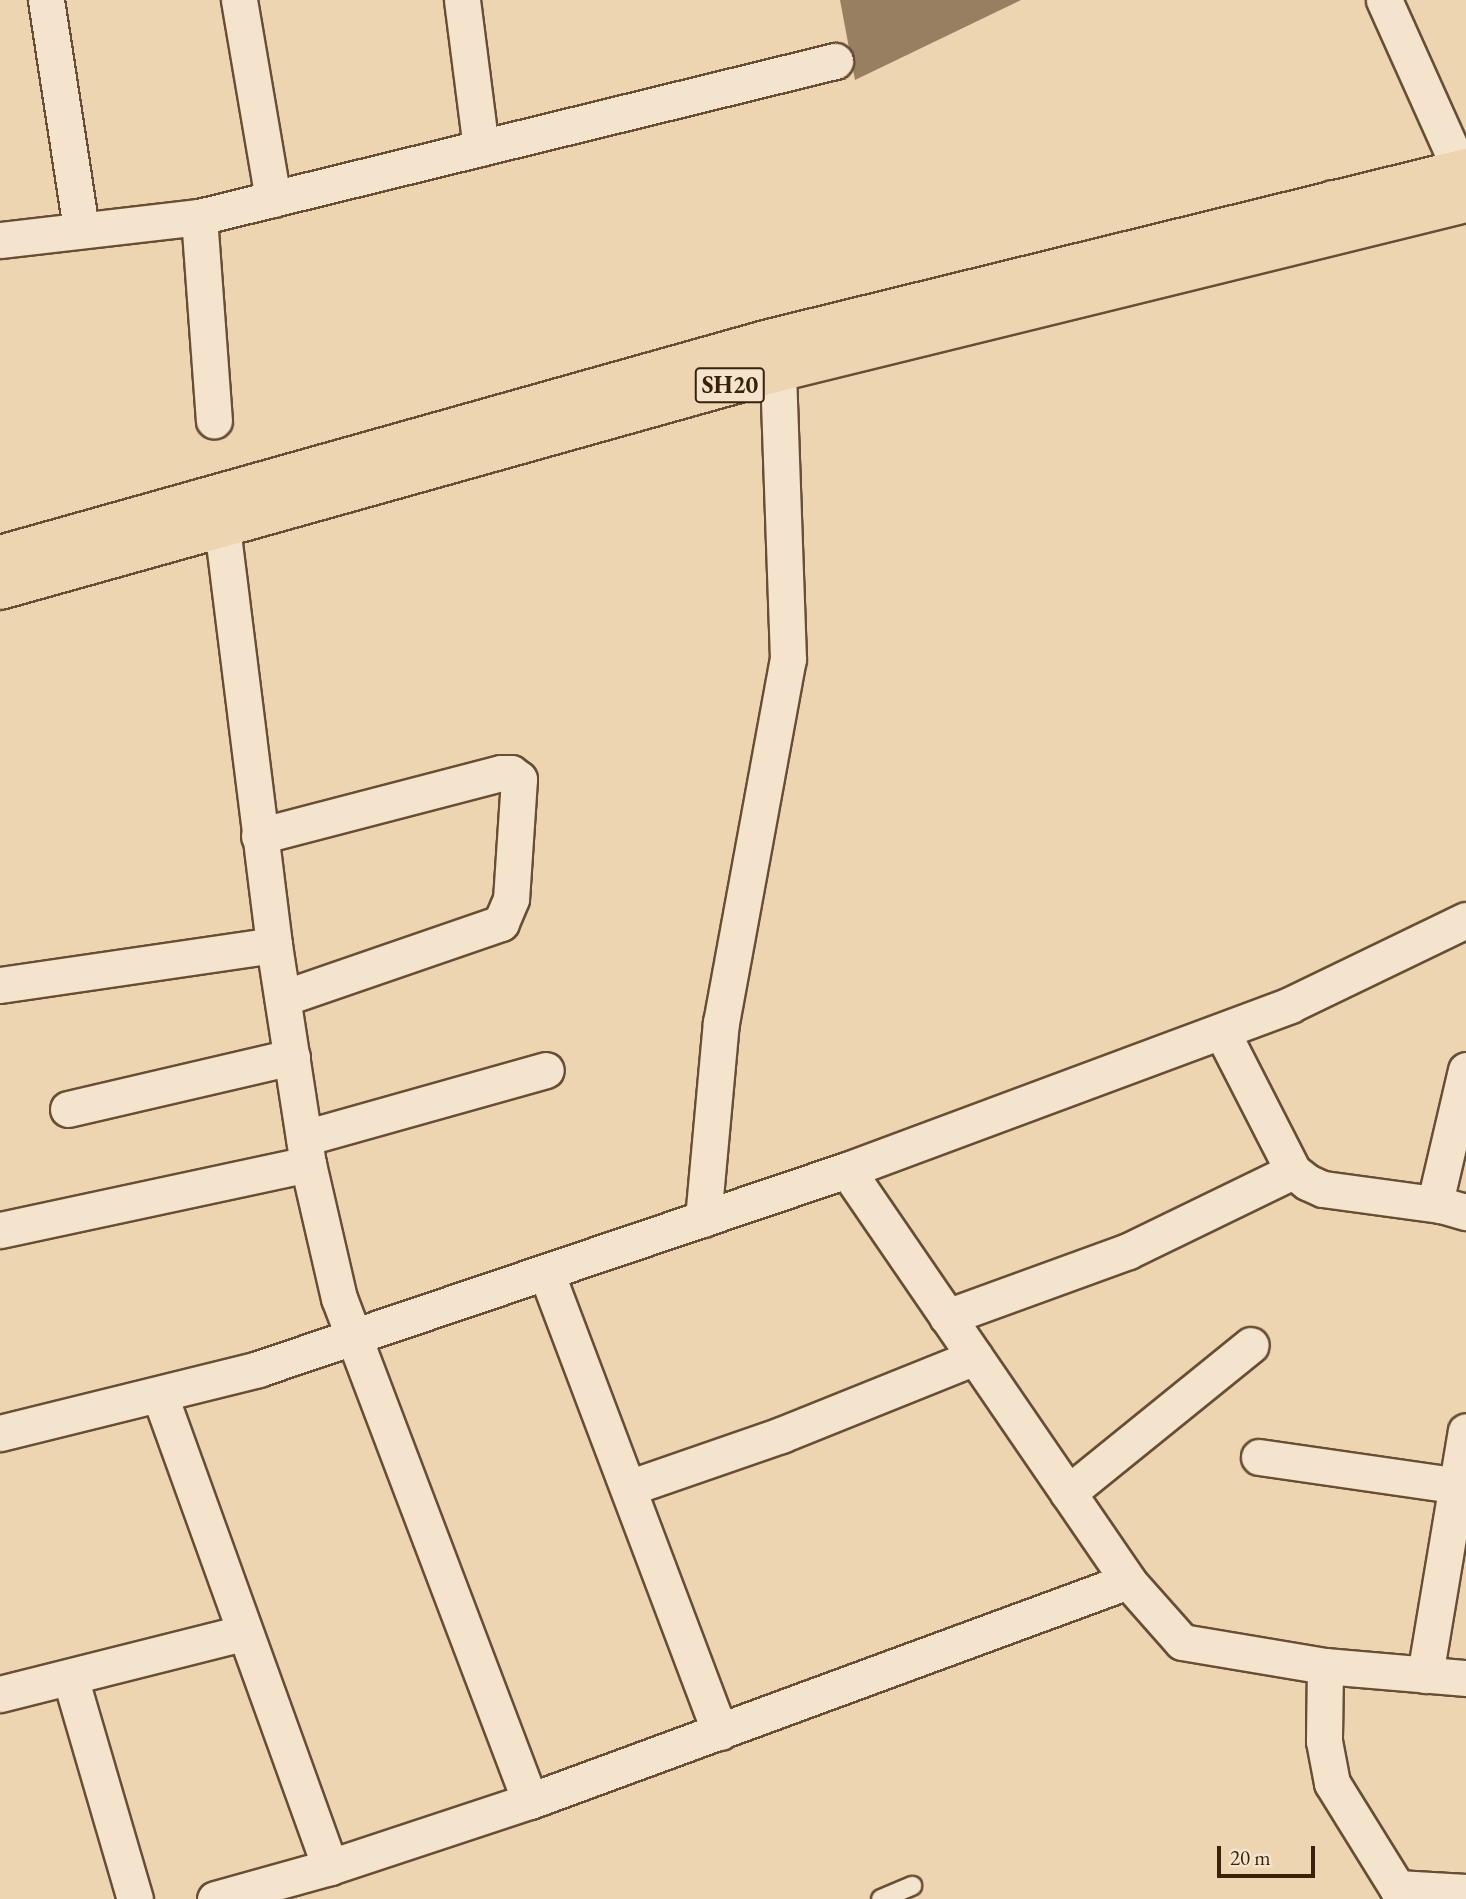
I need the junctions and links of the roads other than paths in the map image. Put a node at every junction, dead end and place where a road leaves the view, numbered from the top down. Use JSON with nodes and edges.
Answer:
{"nodes":[{"id":1,"x":46,"y":0,"type":"edge"},
{"id":2,"x":239,"y":0,"type":"edge"},
{"id":3,"x":462,"y":0,"type":"edge"},
{"id":4,"x":1384,"y":0,"type":"edge"},
{"id":5,"x":835,"y":61,"type":"dead end"},
{"id":6,"x":481,"y":148,"type":"junction"},
{"id":7,"x":1464,"y":180,"type":"edge"},
{"id":8,"x":272,"y":199,"type":"junction"},
{"id":9,"x":1338,"y":216,"type":"junction"},
{"id":10,"x":199,"y":217,"type":"junction"},
{"id":11,"x":81,"y":230,"type":"junction"},
{"id":12,"x":0,"y":240,"type":"edge"},
{"id":13,"x":778,"y":372,"type":"junction"},
{"id":14,"x":214,"y":420,"type":"dead end"},
{"id":15,"x":222,"y":527,"type":"junction"},
{"id":16,"x":0,"y":555,"type":"edge"},
{"id":17,"x":0,"y":590,"type":"edge"},
{"id":18,"x":259,"y":836,"type":"junction"},
{"id":19,"x":1464,"y":926,"type":"edge"},
{"id":20,"x":274,"y":945,"type":"junction"},
{"id":21,"x":0,"y":985,"type":"edge"},
{"id":22,"x":283,"y":998,"type":"junction"},
{"id":23,"x":1222,"y":1032,"type":"junction"},
{"id":24,"x":292,"y":1057,"type":"junction"},
{"id":25,"x":546,"y":1070,"type":"dead end"},
{"id":26,"x":1466,"y":1070,"type":"edge"},
{"id":27,"x":68,"y":1109,"type":"dead end"},
{"id":28,"x":306,"y":1151,"type":"junction"},
{"id":29,"x":847,"y":1170,"type":"junction"},
{"id":30,"x":1293,"y":1171,"type":"junction"},
{"id":31,"x":1453,"y":1208,"type":"edge"},
{"id":32,"x":703,"y":1219,"type":"junction"},
{"id":33,"x":0,"y":1230,"type":"edge"},
{"id":34,"x":546,"y":1272,"type":"junction"},
{"id":35,"x":947,"y":1317,"type":"junction"},
{"id":36,"x":351,"y":1338,"type":"junction"},
{"id":37,"x":1251,"y":1345,"type":"dead end"},
{"id":38,"x":975,"y":1357,"type":"junction"},
{"id":39,"x":160,"y":1396,"type":"junction"},
{"id":40,"x":1466,"y":1431,"type":"edge"},
{"id":41,"x":0,"y":1433,"type":"edge"},
{"id":42,"x":1259,"y":1457,"type":"dead end"},
{"id":43,"x":1461,"y":1486,"type":"edge"},
{"id":44,"x":631,"y":1487,"type":"junction"},
{"id":45,"x":1068,"y":1493,"type":"junction"},
{"id":46,"x":1128,"y":1581,"type":"junction"},
{"id":47,"x":243,"y":1633,"type":"junction"},
{"id":48,"x":1325,"y":1666,"type":"junction"},
{"id":49,"x":1425,"y":1675,"type":"junction"},
{"id":50,"x":70,"y":1677,"type":"junction"},
{"id":51,"x":1466,"y":1678,"type":"edge"},
{"id":52,"x":0,"y":1694,"type":"edge"},
{"id":53,"x":720,"y":1732,"type":"junction"},
{"id":54,"x":530,"y":1801,"type":"junction"},
{"id":55,"x":330,"y":1867,"type":"junction"},
{"id":56,"x":912,"y":1886,"type":"dead end"},
{"id":57,"x":1466,"y":1892,"type":"edge"},
{"id":58,"x":1400,"y":1894,"type":"edge"},
{"id":59,"x":135,"y":1899,"type":"edge"},
{"id":60,"x":215,"y":1899,"type":"edge"},
{"id":61,"x":881,"y":1899,"type":"edge"}],
"edges":[{"from":1,"to":11,"type":"street"},
{"from":2,"to":8,"type":"street"},
{"from":3,"to":6,"type":"street"},
{"from":4,"to":7,"type":"street"},
{"from":5,"to":6,"type":"street"},
{"from":6,"to":8,"type":"street"},
{"from":7,"to":9,"type":"main road","number":"SH20"},
{"from":8,"to":10,"type":"street"},
{"from":9,"to":13,"type":"main road","number":"SH20"},
{"from":9,"to":16,"type":"main road","number":"SH20"},
{"from":10,"to":11,"type":"street"},
{"from":10,"to":14,"type":"street"},
{"from":11,"to":12,"type":"street"},
{"from":13,"to":15,"type":"main road","number":"SH20"},
{"from":13,"to":32,"type":"street"},
{"from":15,"to":17,"type":"main road","number":"SH20"},
{"from":15,"to":18,"type":"street"},
{"from":18,"to":20,"type":"street"},
{"from":18,"to":22,"type":"street"},
{"from":19,"to":23,"type":"street"},
{"from":20,"to":21,"type":"street"},
{"from":20,"to":22,"type":"street"},
{"from":22,"to":24,"type":"street"},
{"from":23,"to":29,"type":"street"},
{"from":23,"to":30,"type":"street"},
{"from":24,"to":27,"type":"street"},
{"from":24,"to":28,"type":"street"},
{"from":25,"to":28,"type":"street"},
{"from":26,"to":31,"type":"street"},
{"from":28,"to":33,"type":"street"},
{"from":28,"to":36,"type":"street"},
{"from":29,"to":32,"type":"street"},
{"from":29,"to":35,"type":"street"},
{"from":30,"to":31,"type":"street"},
{"from":30,"to":35,"type":"street"},
{"from":32,"to":34,"type":"street"},
{"from":34,"to":36,"type":"street"},
{"from":34,"to":44,"type":"street"},
{"from":35,"to":38,"type":"street"},
{"from":36,"to":39,"type":"street"},
{"from":36,"to":54,"type":"street"},
{"from":37,"to":45,"type":"street"},
{"from":38,"to":44,"type":"street"},
{"from":38,"to":45,"type":"street"},
{"from":39,"to":41,"type":"street"},
{"from":39,"to":47,"type":"street"},
{"from":40,"to":43,"type":"street"},
{"from":42,"to":43,"type":"street"},
{"from":43,"to":49,"type":"street"},
{"from":44,"to":53,"type":"street"},
{"from":45,"to":46,"type":"street"},
{"from":46,"to":48,"type":"street"},
{"from":46,"to":53,"type":"street"},
{"from":47,"to":50,"type":"street"},
{"from":47,"to":55,"type":"street"},
{"from":48,"to":49,"type":"street"},
{"from":48,"to":58,"type":"street"},
{"from":49,"to":51,"type":"street"},
{"from":50,"to":52,"type":"street"},
{"from":50,"to":59,"type":"street"},
{"from":53,"to":54,"type":"street"},
{"from":54,"to":55,"type":"street"},
{"from":55,"to":60,"type":"street"},
{"from":56,"to":61,"type":"lane"},
{"from":57,"to":58,"type":"street"}]}
